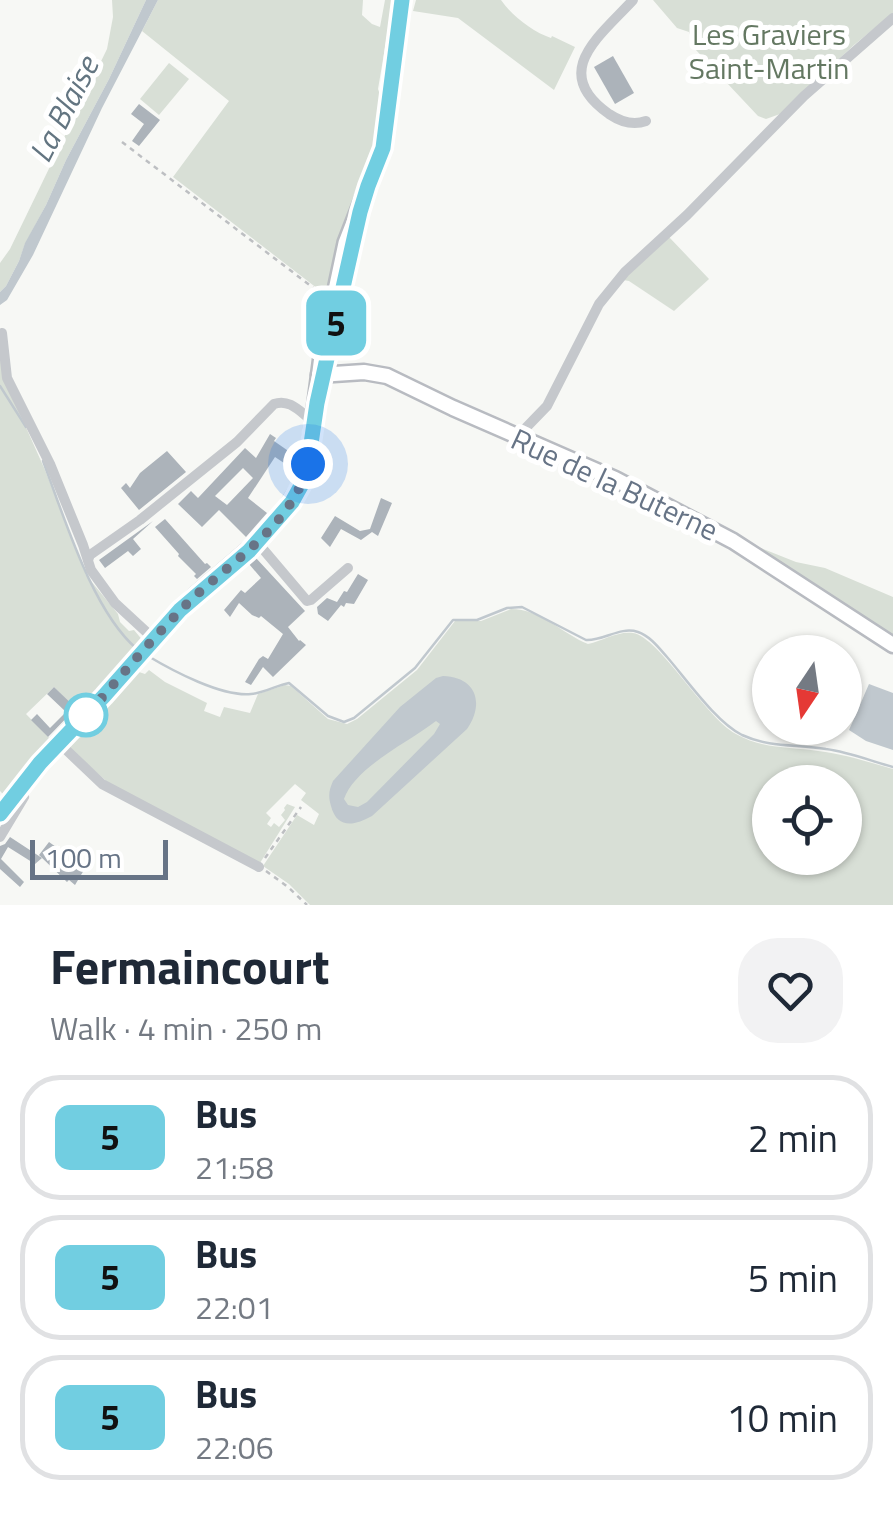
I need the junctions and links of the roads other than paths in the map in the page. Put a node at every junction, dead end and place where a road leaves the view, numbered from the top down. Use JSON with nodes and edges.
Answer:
{"nodes":[{"id":1,"x":402,"y":0,"type":"edge"},
{"id":2,"x":633,"y":0,"type":"edge"},
{"id":3,"x":893,"y":18,"type":"edge"},
{"id":4,"x":646,"y":121,"type":"dead end"},
{"id":5,"x":368,"y":186,"type":"junction"},
{"id":6,"x":2,"y":333,"type":"edge"},
{"id":7,"x":322,"y":375,"type":"junction"},
{"id":8,"x":314,"y":422,"type":"junction"},
{"id":9,"x":517,"y":437,"type":"junction"},
{"id":10,"x":257,"y":542,"type":"junction"},
{"id":11,"x":88,"y":560,"type":"junction"},
{"id":12,"x":348,"y":568,"type":"dead end"},
{"id":13,"x":893,"y":645,"type":"edge"},
{"id":14,"x":147,"y":647,"type":"junction"},
{"id":15,"x":59,"y":743,"type":"junction"},
{"id":16,"x":17,"y":792,"type":"junction"},
{"id":17,"x":0,"y":814,"type":"edge"},
{"id":18,"x":0,"y":837,"type":"edge"},
{"id":19,"x":259,"y":866,"type":"road end"}],
"edges":[{"from":1,"to":5,"type":"main road"},
{"from":2,"to":4,"type":"street"},
{"from":3,"to":9,"type":"street"},
{"from":5,"to":7,"type":"main road"},
{"from":5,"to":7,"type":"main road"},
{"from":6,"to":11,"type":"street"},
{"from":7,"to":8,"type":"main road"},
{"from":7,"to":9,"type":"street","name":"Rue de la Buterne"},
{"from":8,"to":10,"type":"main road"},
{"from":8,"to":11,"type":"street"},
{"from":9,"to":13,"type":"street","name":"Rue de la Buterne"},
{"from":10,"to":12,"type":"street"},
{"from":10,"to":14,"type":"main road"},
{"from":11,"to":14,"type":"street"},
{"from":14,"to":15,"type":"main road"},
{"from":15,"to":16,"type":"main road"},
{"from":15,"to":19,"type":"street"},
{"from":16,"to":17,"type":"main road"},
{"from":16,"to":18,"type":"street"}]}
